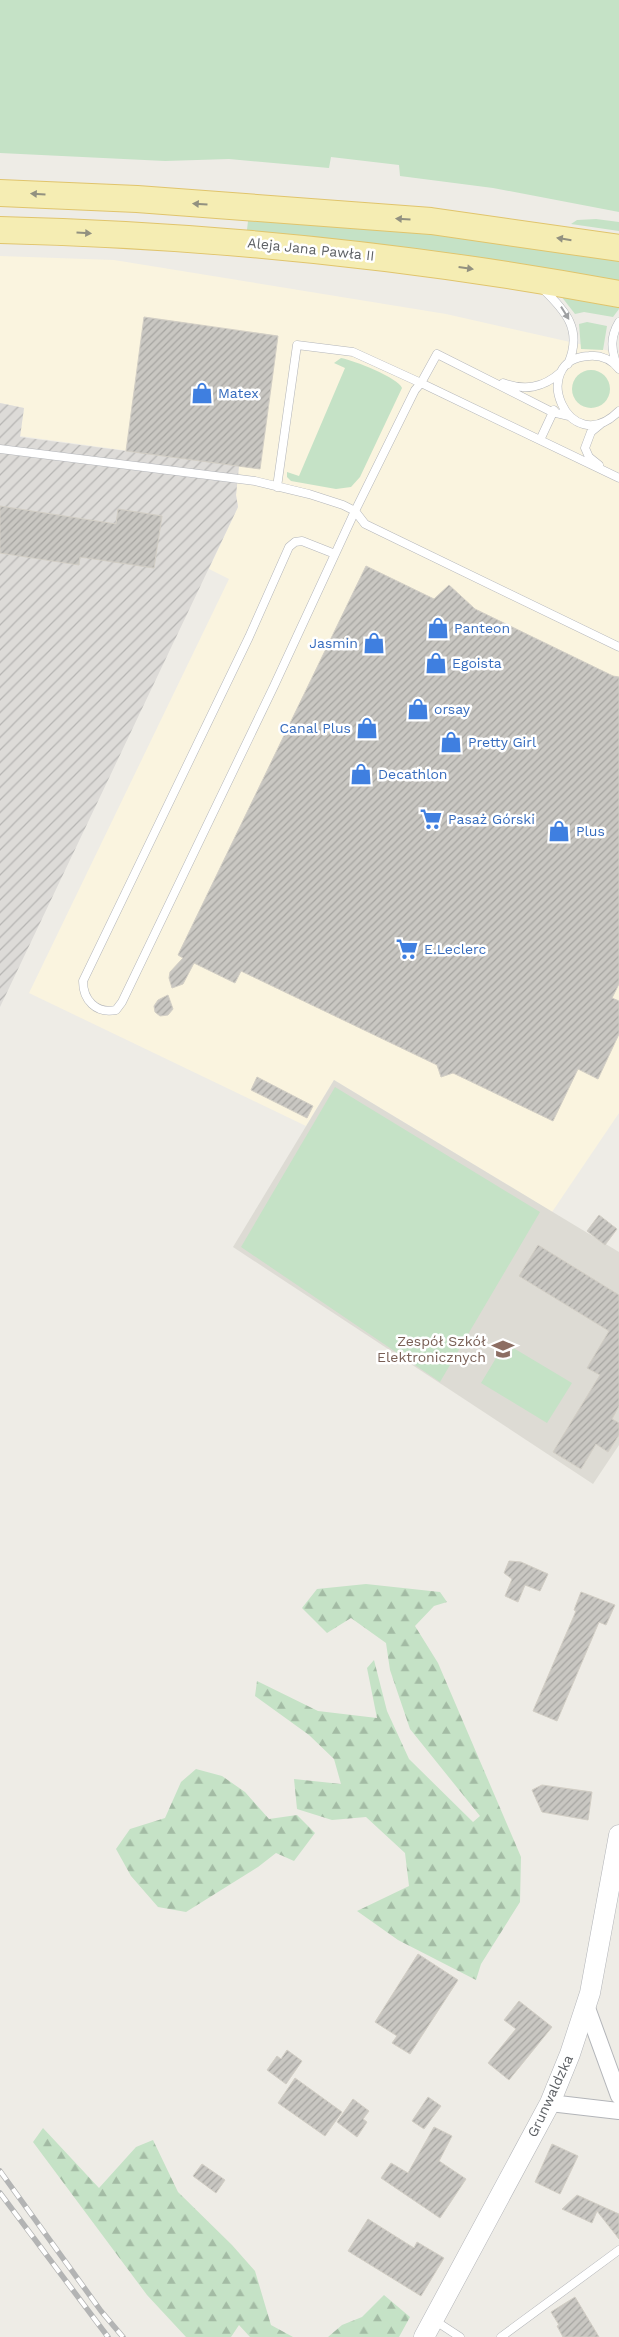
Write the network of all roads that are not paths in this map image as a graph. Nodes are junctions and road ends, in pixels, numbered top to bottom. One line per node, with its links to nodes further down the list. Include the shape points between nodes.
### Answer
1 (0, 193): 3 (main road, one-way to 1, via 431,221 137,199)
2 (0, 230): 4 (main road, Aleja Jana Pawła II, one-way to 4, via 239,242 418,261)
3 (619, 248)
4 (532, 278): 5 (main road, Aleja Jana Pawła II); 7 (lane, one-way to 7, via 567,315 574,340 573,352)
5 (619, 294)
6 (619, 322): 8 (lane, via 612,343 612,354)
7 (565, 368): 8 (lane, via 577,358 599,356); 9 (lane, via 539,387 508,385); 11 (lane, via 557,388)
8 (618, 368)
9 (482, 376): 10 (lane, via 437,354); 13 (lane)
10 (421, 383): 16 (lane); 20 (lane, via 353,352 297,345); 21 (lane)
11 (560, 402): 13 (lane); 14 (lane)
12 (619, 411): 15 (lane)
13 (552, 412): 14 (lane); 16 (lane)
14 (569, 416): 15 (lane, via 590,425)
15 (602, 423): 18 (lane, via 591,432 585,448 589,457)
16 (540, 440): 18 (lane)
17 (0, 448): 20 (lane, via 238,478)
18 (608, 473): 19 (lane)
19 (619, 478)
20 (277, 487): 21 (lane, via 343,505)
21 (354, 512): 22 (lane); 23 (lane, via 365,524)
22 (335, 554): 22 (lane, via 122,1002 116,1010 107,1012 96,1007 86,1000 83,991 85,976 249,637 289,547 302,541)
23 (619, 647)
24 (619, 1835): 25 (street, Grunwaldzka)
25 (587, 2008): 26 (street); 27 (street, Grunwaldzka)
26 (619, 2096)
27 (550, 2104): 28 (street); 30 (street, Grunwaldzka)
28 (619, 2111)
29 (619, 2250): 33 (lane)
30 (434, 2320): 31 (street, Grunwaldzka); 32 (lane)
31 (424, 2337)
32 (460, 2337)
33 (502, 2337)

